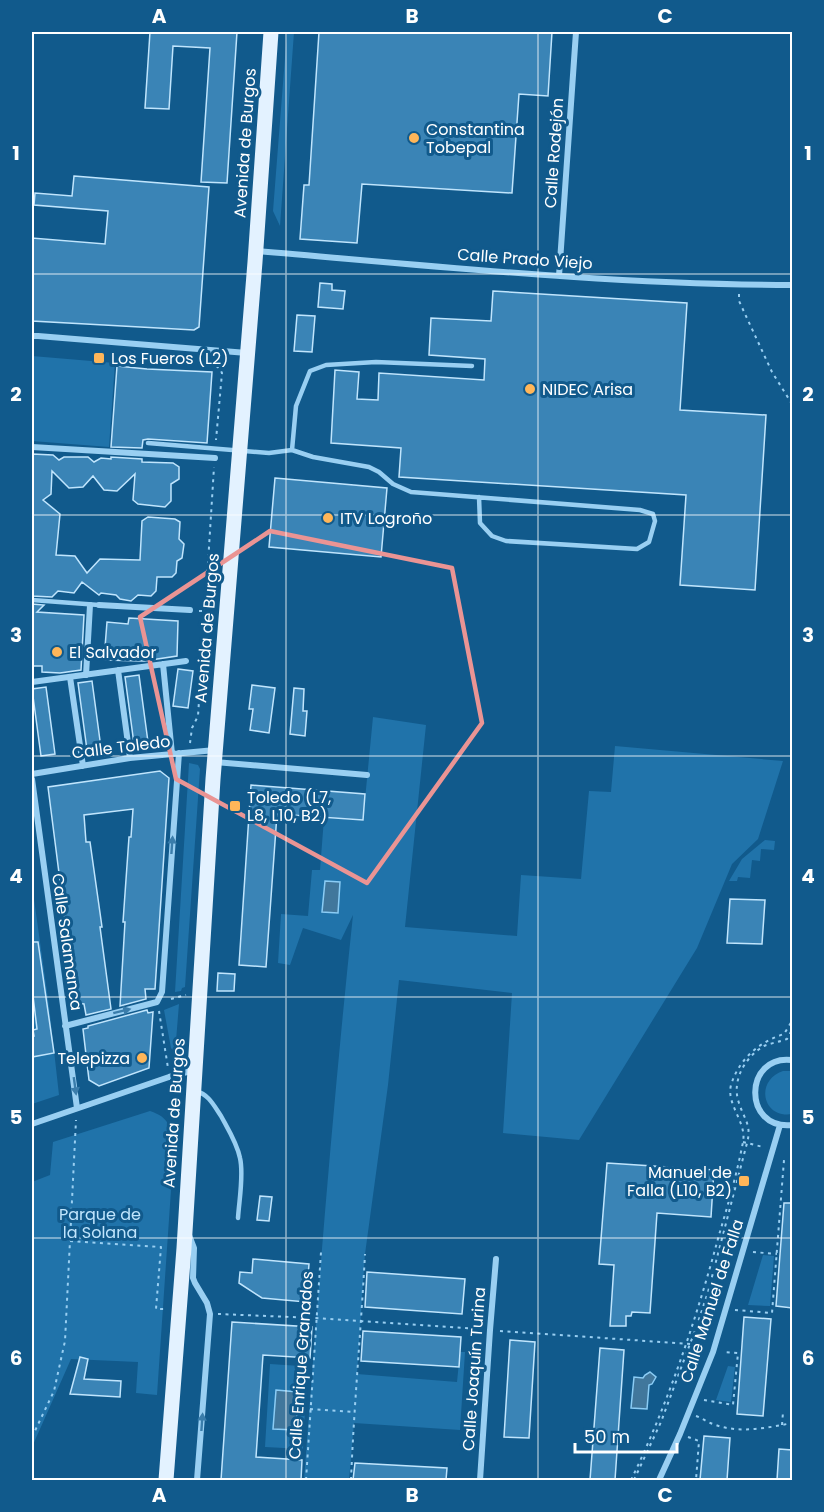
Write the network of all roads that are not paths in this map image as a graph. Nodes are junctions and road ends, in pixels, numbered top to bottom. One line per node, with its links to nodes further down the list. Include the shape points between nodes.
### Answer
1 (271, 32): 3 (main road, Avenida de Burgos)
2 (576, 32): 4 (street, Calle Rodejón)
3 (256, 251): 4 (street, Calle Prado Viejo); 7 (main road, Avenida de Burgos)
4 (559, 276): 5 (street, Calle Prado Viejo)
5 (792, 285)
6 (34, 335): 7 (street)
7 (247, 353): 11 (main road, Avenida de Burgos)
8 (472, 366): 12 (lane, via 376,362 326,365 310,371 296,406)
9 (148, 443): 11 (lane)
10 (32, 447): 13 (street)
11 (239, 450): 12 (lane); 26 (main road, Avenida de Burgos)
12 (292, 450): 14 (lane, via 369,467 411,492)
13 (215, 458)
14 (479, 497): 14 (lane, via 640,510 653,514 655,521 649,542 638,549 506,542 492,536 480,524)
15 (32, 600): 16 (lane)
16 (90, 605): 17 (lane); 22 (street)
17 (99, 605): 18 (street)
18 (190, 610)
19 (186, 661): 20 (street)
20 (163, 664): 21 (street); 25 (street)
21 (118, 670): 22 (street); 27 (street)
22 (86, 675): 23 (street)
23 (70, 677): 24 (street); 28 (street)
24 (32, 682)
25 (175, 754): 26 (street, Calle Toledo); 27 (street, Calle Toledo); 31 (street, one-way to 25, via 158,1002 162,992)
26 (215, 756): 29 (street, Calle Toledo); 33 (main road, Avenida de Burgos)
27 (130, 758): 28 (street, Calle Toledo)
28 (83, 766): 30 (street, Calle Toledo)
29 (367, 775)
30 (32, 776): 31 (street, Calle Salamanca)
31 (65, 1026): 35 (street, Calle Salamanca, one-way to 35)
32 (792, 1060): 37 (street, via 769,1065 756,1082 754,1093 761,1113)
33 (194, 1070): 34 (main road, Avenida de Burgos); 35 (street)
34 (193, 1090): 39 (lane, via 204,1093 213,1103 233,1137 240,1159); 40 (main road, Avenida de Burgos)
35 (77, 1108): 36 (street)
36 (32, 1124)
37 (780, 1125): 38 (street); 45 (street, Calle Manuel de Falla, via 713,1352)
38 (792, 1125)
39 (238, 1218)
40 (185, 1227): 42 (main road, Avenida de Burgos); 43 (street, Avenida de Burgos, one-way to 40, via 210,1314 193,1278 194,1248)
41 (496, 1259): 44 (street, Calle Joaquín Turina)
42 (166, 1480)
43 (197, 1480)
44 (480, 1480)
45 (659, 1480)

